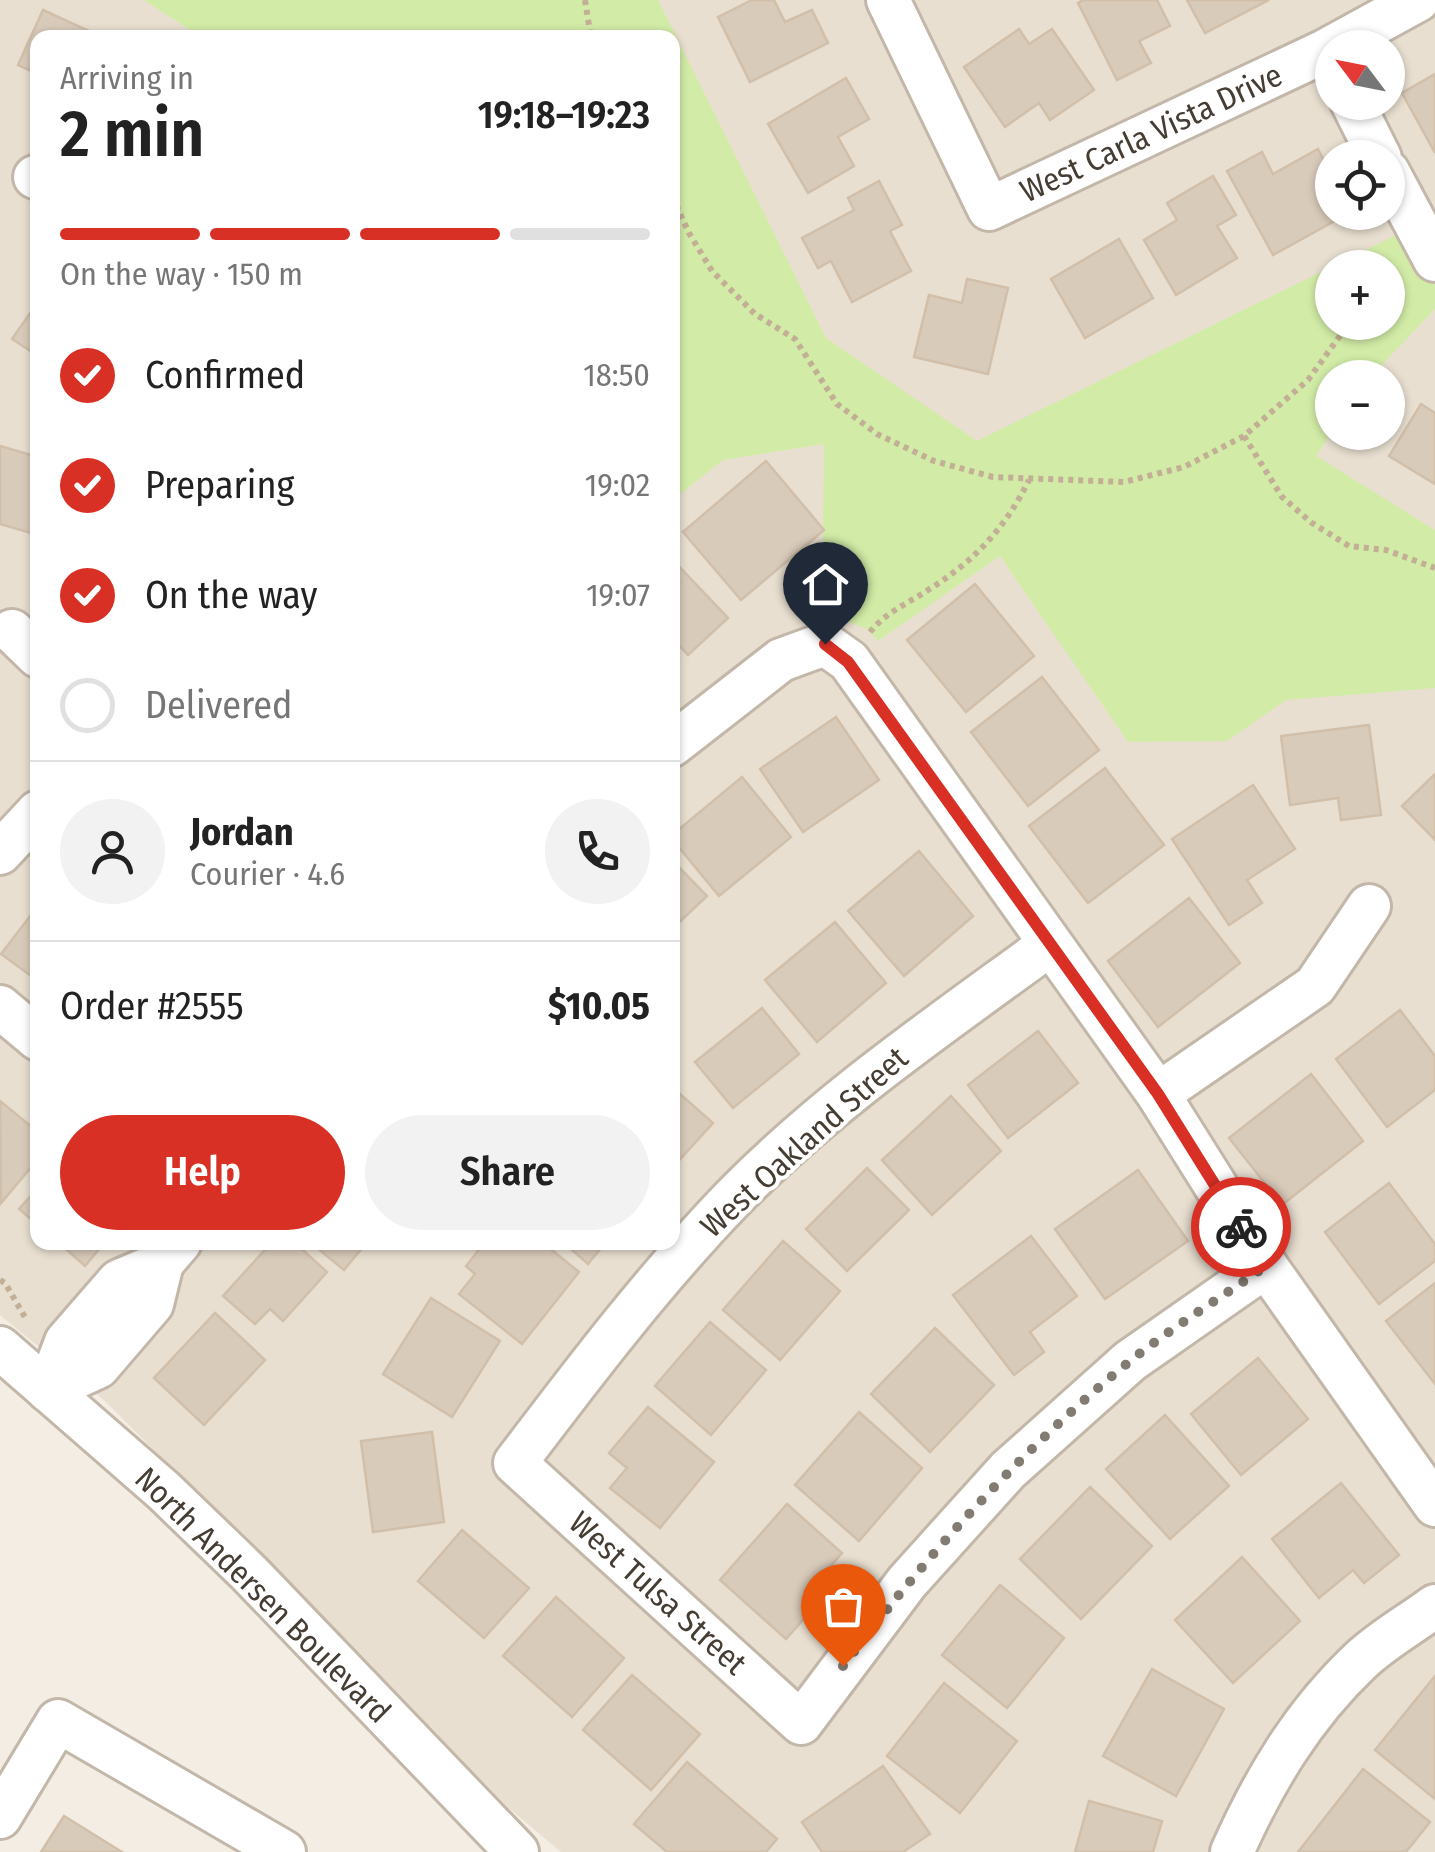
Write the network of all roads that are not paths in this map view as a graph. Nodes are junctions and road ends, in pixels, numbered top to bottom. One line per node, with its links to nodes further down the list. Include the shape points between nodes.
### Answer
1 (888, 0): 4 (street, West Carla Vista Drive, via 988,209)
2 (1418, 0): 3 (street, West Carla Vista Drive)
3 (1372, 30)
4 (1315, 64)
5 (1405, 204): 6 (street)
6 (1435, 260)
7 (680, 739): 11 (street, via 781,660 837,653)
8 (30, 821): 9 (street)
9 (0, 853)
10 (1369, 906): 14 (street, via 1315,986)
11 (1049, 945): 14 (street); 19 (street, West Oakland Street, via 868,1076 736,1196 638,1302)
12 (0, 1007): 13 (street)
13 (30, 1032)
14 (1158, 1094): 16 (street)
15 (171, 1253): 18 (street, via 152,1304 98,1368)
16 (1266, 1266): 19 (street, West Tulsa Street, via 1130,1361 1008,1470 907,1582 800,1723); 20 (street)
17 (16, 1337): 18 (street, North Andersen Boulevard)
18 (48, 1390): 24 (street, North Andersen Boulevard, via 249,1573)
19 (515, 1463)
20 (1435, 1505)
21 (1435, 1606): 25 (street, via 1362,1660 1300,1726)
22 (0, 1817): 23 (street, via 58,1721)
23 (284, 1852)
24 (517, 1852)
25 (1232, 1852)

